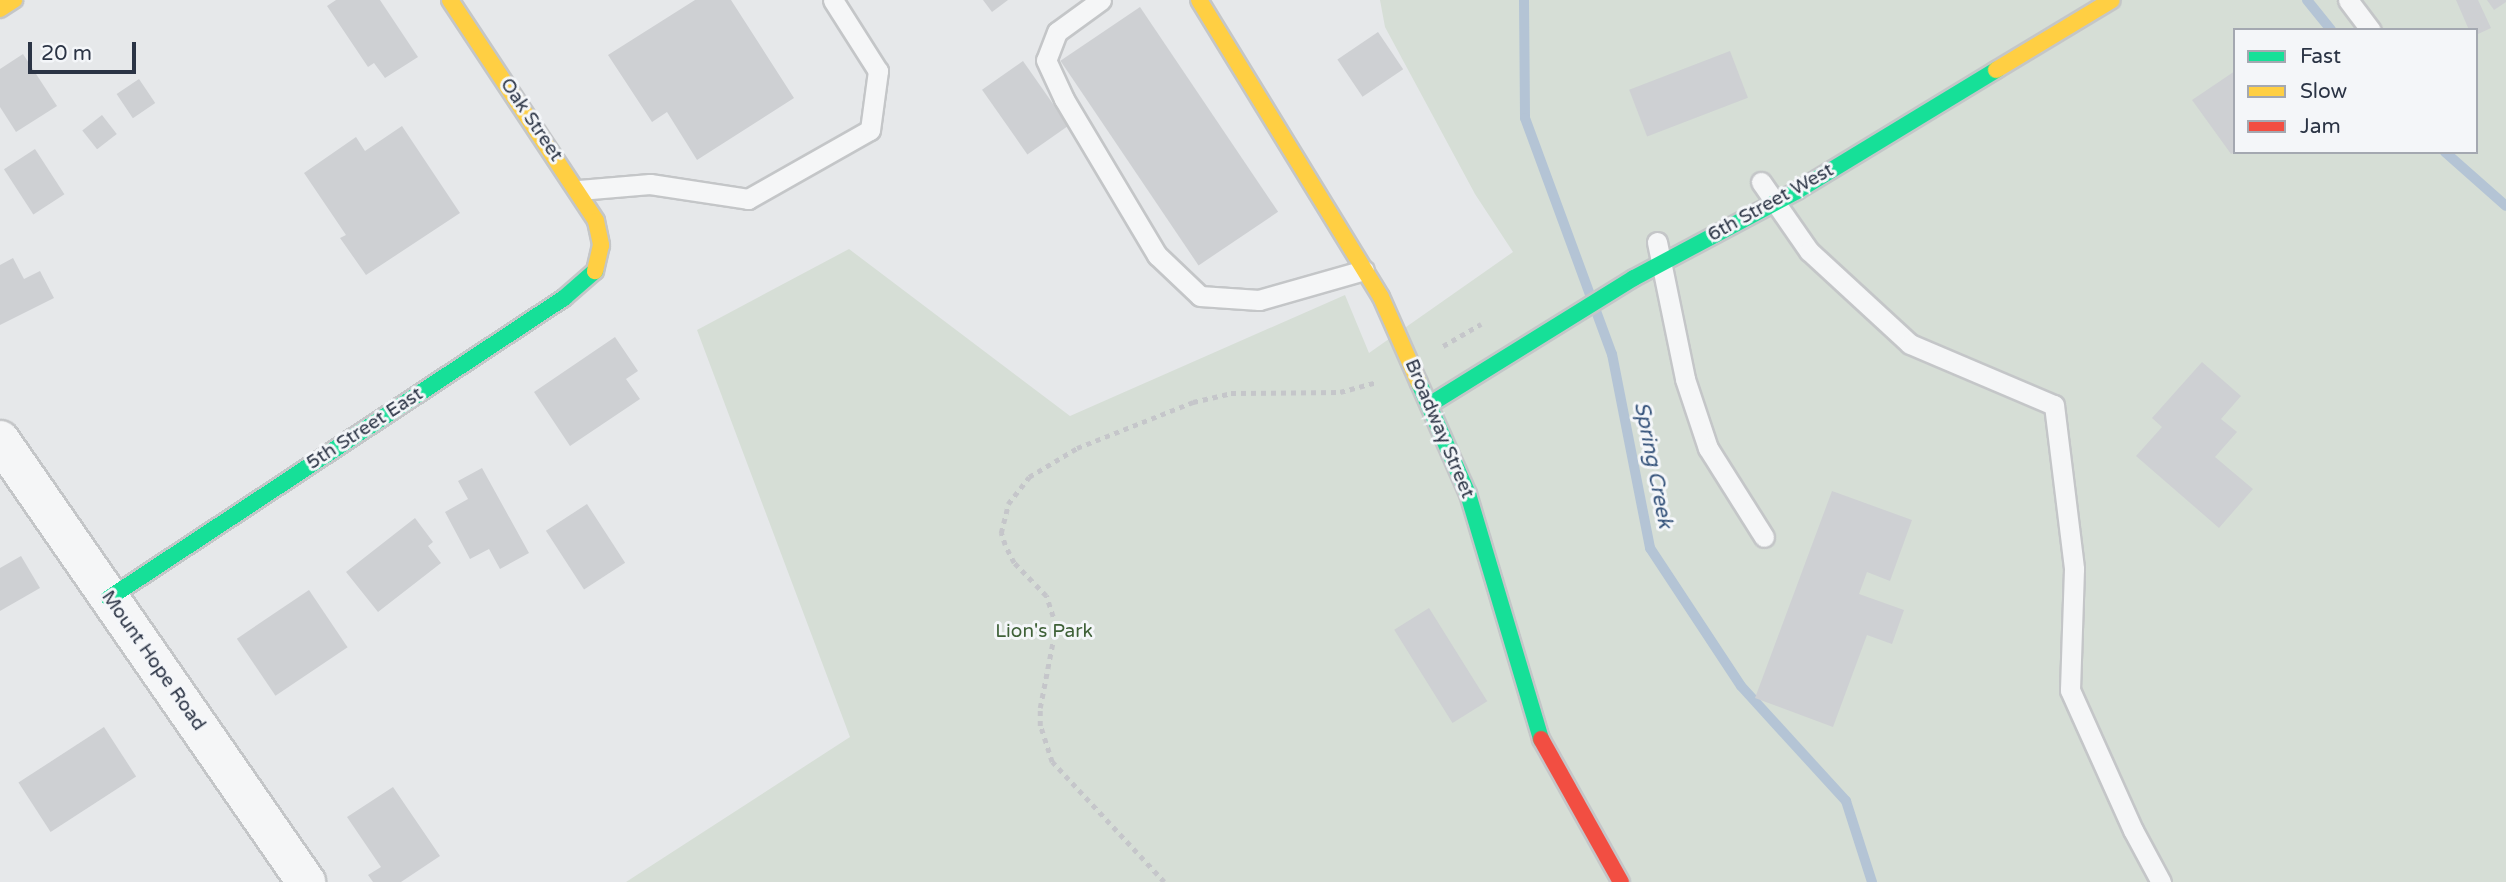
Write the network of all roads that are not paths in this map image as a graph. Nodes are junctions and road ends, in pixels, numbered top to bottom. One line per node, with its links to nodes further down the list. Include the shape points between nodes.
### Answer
1 (14, 0): 8 (street)
2 (450, 0): 11 (street, Oak Street)
3 (833, 0): 11 (lane, via 878,71 870,130 748,199 650,184)
4 (1101, 0): 16 (lane, via 1057,32 1046,60 1064,99 1157,255 1200,296 1259,300)
5 (1199, 0): 16 (street, Broadway Street)
6 (2112, 0): 12 (street, 6th Street West)
7 (2348, 0): 9 (lane)
8 (0, 9)
9 (2369, 28)
10 (1761, 182): 12 (lane)
11 (579, 190): 14 (street, Oak Street, via 596,221)
12 (1775, 202): 15 (street, 6th Street West); 23 (lane, via 1809,251 1910,344 2054,405 2074,569 2070,690)
13 (1657, 242): 15 (lane)
14 (601, 244): 20 (street, 5th Street East, via 594,273 564,298)
15 (1661, 264): 17 (street, 6th Street West); 19 (lane, via 1685,379 1708,448)
16 (1364, 270): 17 (street, Broadway Street)
17 (1429, 405): 22 (street, Broadway Street, via 1468,494 1544,750)
18 (0, 440): 20 (street, Mount Hope Road)
19 (1764, 537)
20 (109, 598): 21 (street, Mount Hope Road)
21 (306, 882)
22 (1622, 882)
23 (2161, 882)

